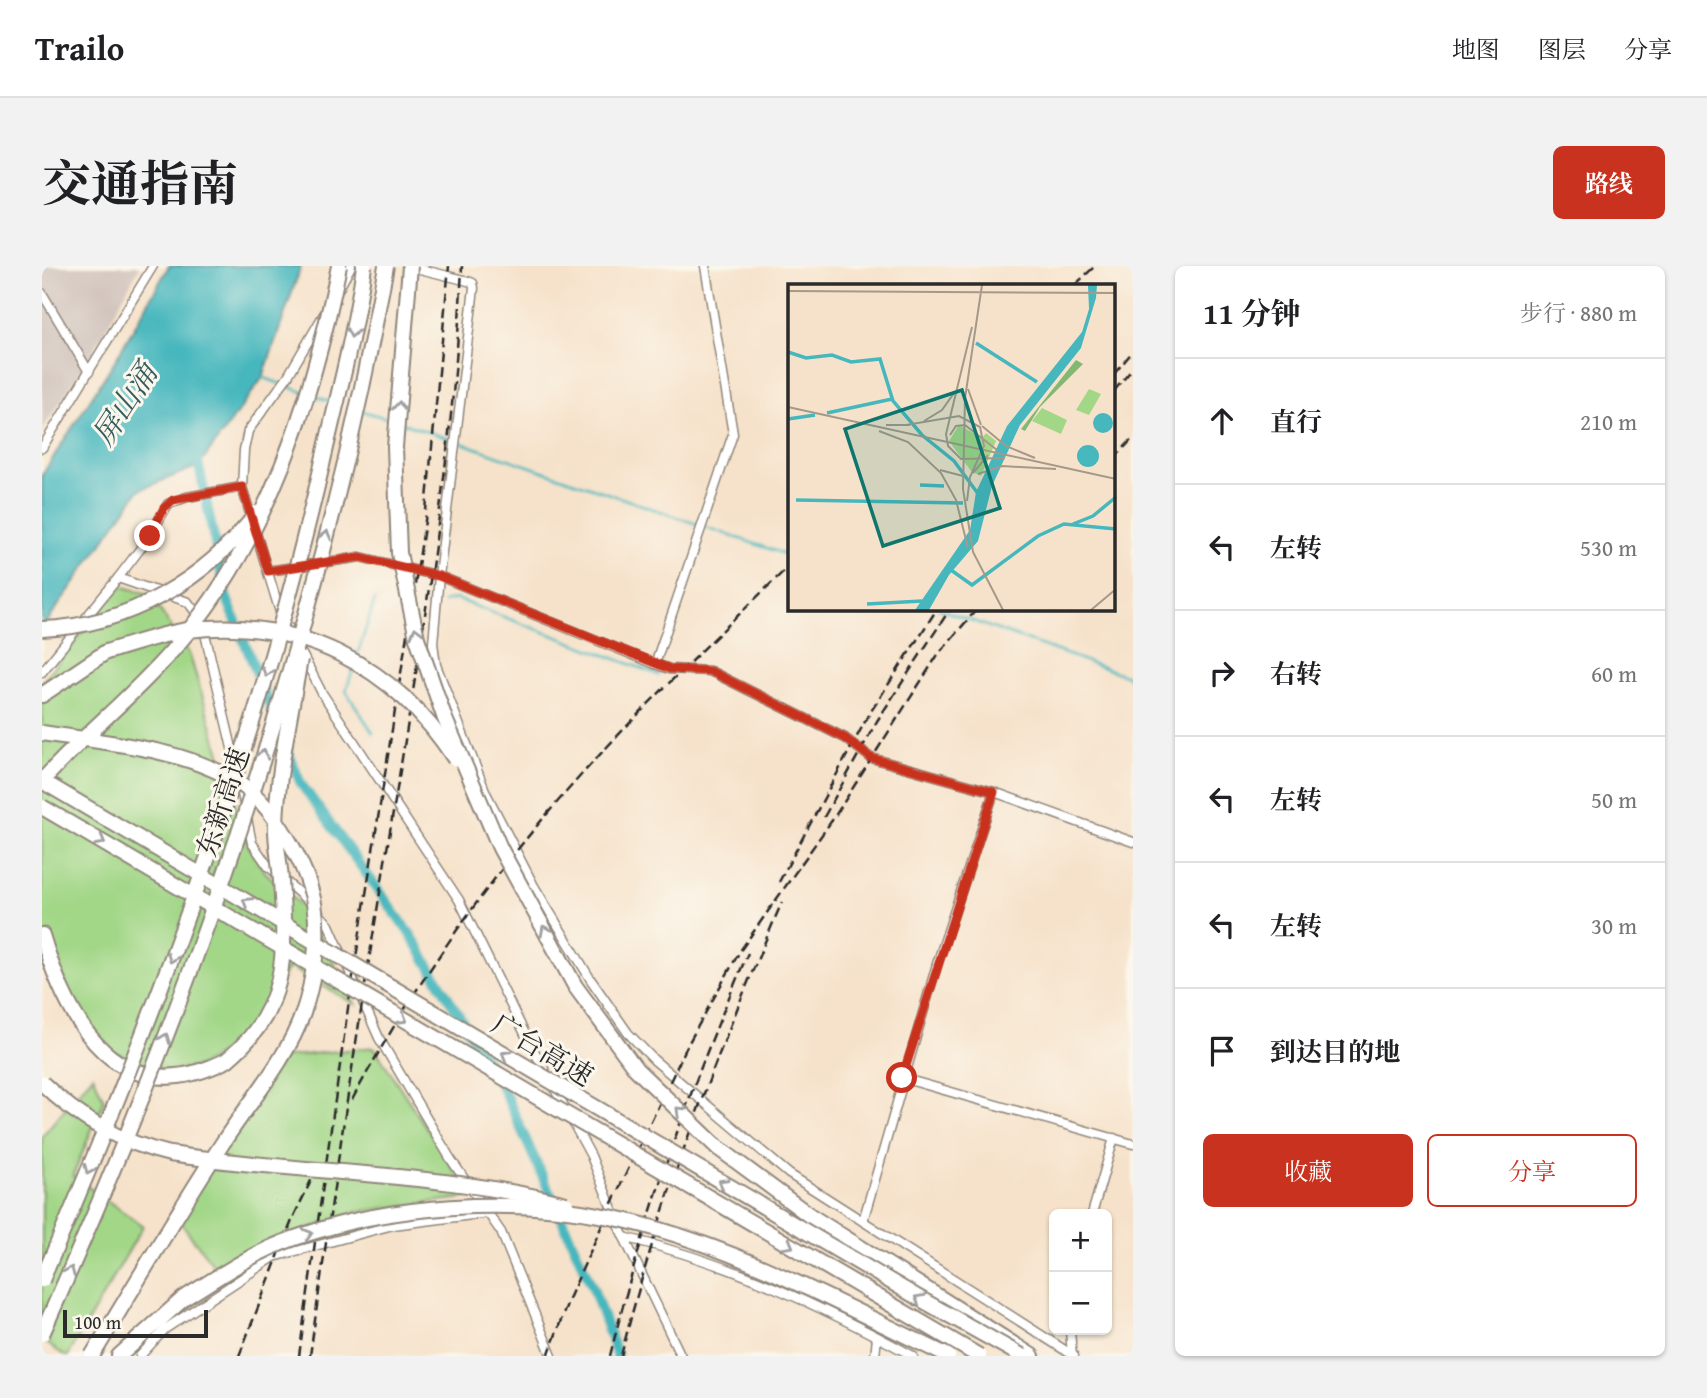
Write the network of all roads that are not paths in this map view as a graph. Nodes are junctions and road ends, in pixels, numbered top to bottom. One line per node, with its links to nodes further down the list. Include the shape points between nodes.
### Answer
1 (339, 266): 12 (highway, bridge, via 304,400)
2 (351, 266): 11 (street, via 288,376 248,430)
3 (365, 266): 37 (highway, 东新高速, one-way to 37, bridge, via 308,526 239,762 156,999)
4 (386, 266): 16 (highway, 东新高速, one-way to 4, bridge, via 367,365)
5 (408, 266): 14 (street, via 473,283); 24 (highway, one-way to 5, bridge, via 417,638 399,553 395,447)
6 (705, 266): 18 (street, via 733,434)
7 (150, 268): 9 (street)
8 (42, 293): 9 (street)
9 (89, 372): 10 (street)
10 (42, 445)
11 (242, 487): 13 (street); 15 (street, via 173,500)
12 (271, 491): 17 (highway, bridge, via 225,550 157,599 96,621); 22 (highway, bridge, via 240,558 195,623)
13 (268, 571): 14 (street, via 360,557); 36 (street, via 279,609 321,693 459,900 591,1156)
14 (439, 576): 18 (street); 35 (street, via 433,643 436,665 486,793 534,886 591,980 653,1060 789,1174)
15 (118, 578): 19 (street); 33 (street, via 188,601 202,621 252,843 268,866 329,925 379,1038)
16 (310, 599): 27 (highway, bridge, via 277,799 281,963 273,1004 250,1041 227,1060 188,1075 142,1075 126,1067 93,1043 78,1023 52,969); 38 (highway, 东新高速, one-way to 16, bridge, via 188,976)
17 (42, 629)
18 (655, 664): 23 (street, via 710,671 845,738 871,758)
19 (42, 672)
20 (42, 695): 24 (highway, bridge, via 106,652 147,640 187,630 265,630 334,650 370,669 435,728)
21 (42, 733): 41 (highway, bridge, via 165,754 237,782 258,798 277,822 314,903 310,986 295,1031)
22 (42, 781): 50 (highway, 广台高速, one-way to 22, bridge)
23 (994, 792): 26 (street); 28 (street)
24 (477, 793): 51 (highway, one-way to 24, bridge, via 809,1215 717,1147 636,1069 575,986 500,848)
25 (42, 807): 49 (highway, 广台高速, one-way to 49, bridge)
26 (1133, 842)
27 (42, 934)
28 (902, 1078): 30 (street); 35 (street)
29 (42, 1083): 34 (highway, bridge, via 98,1128 170,1154 345,1170 516,1193)
30 (1114, 1138): 31 (street); 32 (street)
31 (1133, 1144)
32 (1093, 1209)
33 (488, 1213): 43 (street, via 393,1225 274,1257 165,1329); 44 (street, via 501,1233)
34 (610, 1217): 42 (highway, one-way to 34, bridge, via 183,1299 233,1267 323,1230 455,1207 529,1208); 48 (highway, bridge, via 740,1259)
35 (863, 1221): 52 (street)
36 (624, 1237): 40 (street, via 737,1270); 45 (street)
37 (42, 1280)
38 (42, 1334)
39 (1071, 1335): 52 (street)
40 (877, 1337): 46 (street); 47 (street)
41 (92, 1356)
42 (119, 1356)
43 (140, 1356)
44 (552, 1356)
45 (681, 1356)
46 (875, 1356)
47 (913, 1356)
48 (948, 1356)
49 (979, 1356)
50 (1022, 1356)
51 (1032, 1356)
52 (1073, 1356)

